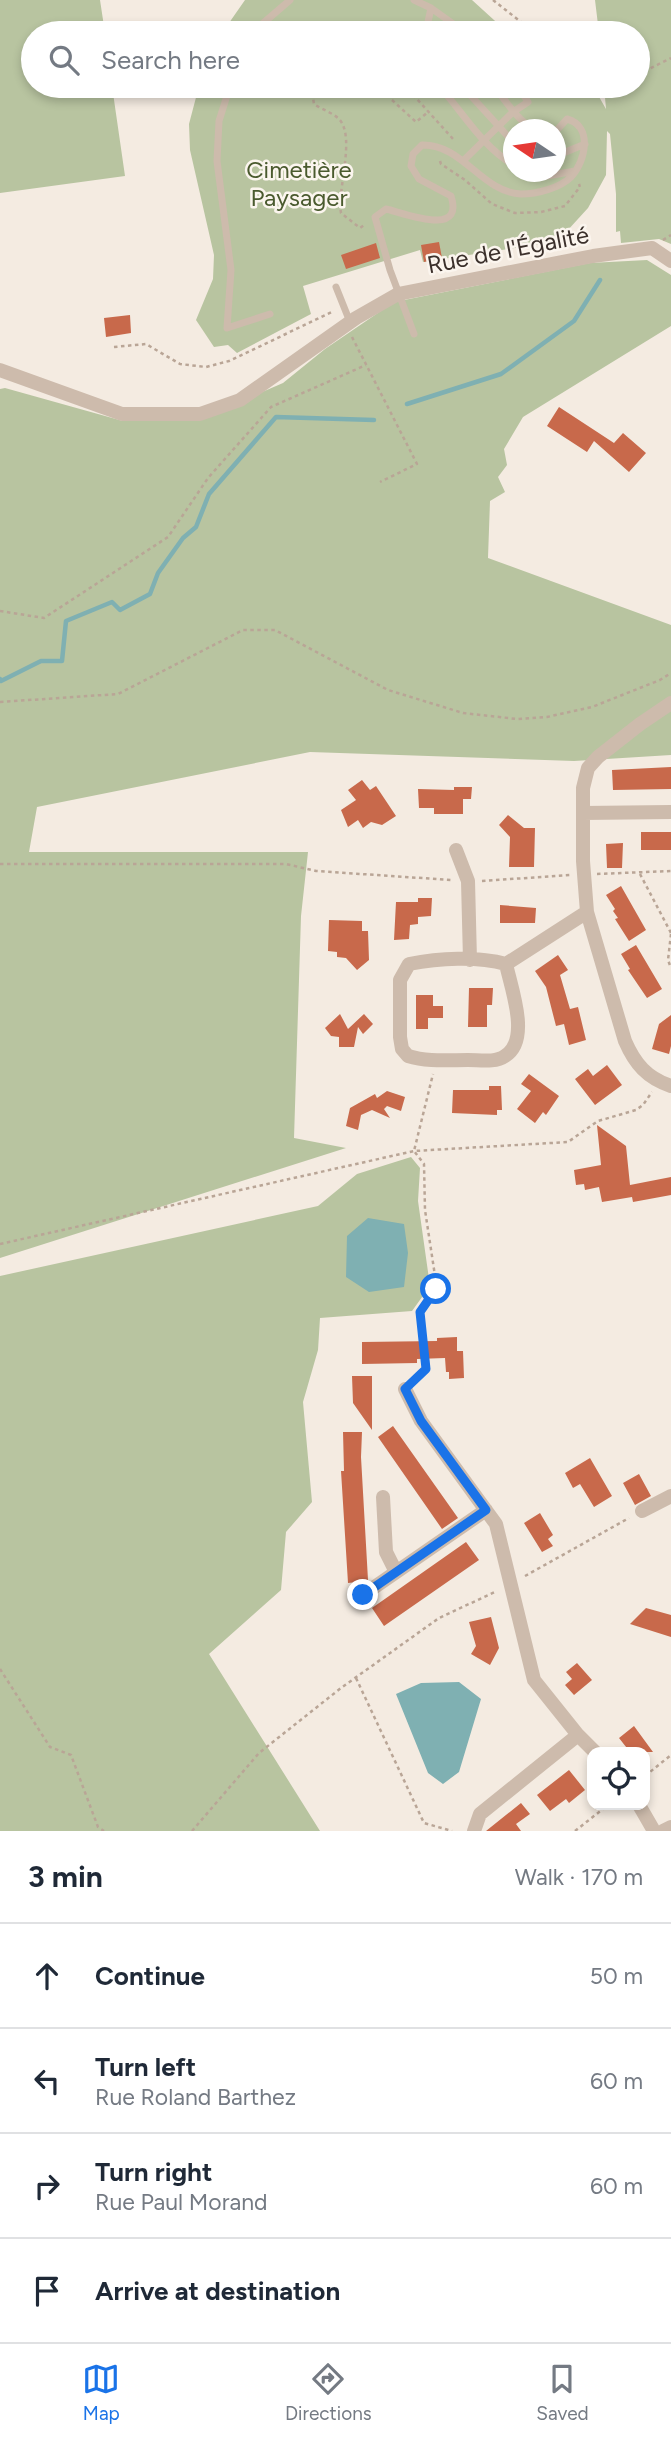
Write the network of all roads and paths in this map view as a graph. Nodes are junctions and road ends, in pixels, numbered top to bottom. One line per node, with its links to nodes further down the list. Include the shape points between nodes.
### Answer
1 (290, 0): 5 (lane)
2 (414, 0): 4 (lane)
3 (493, 0): 8 (path)
4 (431, 8): 6 (lane); 7 (lane)
5 (265, 21)
6 (428, 21)
7 (449, 21)
8 (520, 21)
9 (671, 58): 10 (path)
10 (650, 69)
11 (226, 98): 37 (lane, via 219,121 217,161 231,270 227,328)
12 (313, 98): 33 (path, via 314,104 339,119 346,133 341,213 360,228)
13 (414, 98): 19 (path)
14 (449, 98): 25 (lane)
15 (473, 98): 23 (lane)
16 (503, 98): 20 (lane)
17 (525, 98): 20 (lane, via 528,102)
18 (392, 100): 19 (path, via 416,122)
19 (428, 112): 27 (path, via 449,137)
20 (513, 112): 21 (lane); 23 (lane)
21 (520, 119)
22 (566, 119): 26 (lane, via 582,130)
23 (498, 127): 24 (lane); 25 (lane)
24 (503, 132)
25 (484, 140): 27 (lane); 29 (lane)
26 (585, 144): 28 (lane); 31 (lane)
27 (471, 152): 30 (lane)
28 (566, 152)
29 (503, 159)
30 (463, 161): 31 (lane, via 492,184 520,194 551,189); 33 (lane, via 433,145 422,145 413,154 411,166 419,179 451,196 451,214 428,220 386,209)
31 (575, 171): 32 (lane)
32 (566, 173)
33 (375, 217): 36 (lane)
34 (671, 261): 36 (street, Rue de l'Égalité, via 652,248 618,252)
35 (336, 288): 38 (lane)
36 (398, 294): 38 (street, Rue de l'Égalité); 39 (lane)
37 (270, 314)
38 (351, 321): 40 (path, via 338,309 229,361 206,367 180,364 146,344); 41 (path); 42 (street, Rue de l'Égalité, via 240,400 200,414 122,414)
39 (414, 334)
40 (114, 347)
41 (366, 365): 43 (path, via 417,464); 44 (path, via 271,407 208,478 168,537 44,618)
42 (0, 370)
43 (380, 482)
44 (0, 611)
45 (671, 673): 46 (path, via 592,707 517,719 463,713 388,690 275,630 243,630 118,694)
46 (0, 702)
47 (671, 703): 49 (street, via 588,768)
48 (671, 812): 49 (street)
49 (583, 813): 52 (street)
50 (456, 850): 55 (street)
51 (0, 864): 55 (path, via 286,864 317,871)
52 (583, 868): 54 (path); 55 (path); 56 (street)
53 (671, 871): 54 (path)
54 (639, 872): 57 (path)
55 (468, 881): 58 (street)
56 (587, 912): 59 (street); 62 (street, via 632,1058 642,1071)
57 (671, 933): 60 (path)
58 (470, 960): 59 (street); 61 (street, via 409,964 400,980 402,1049 408,1056)
59 (506, 964): 61 (street, via 520,1029 513,1049 493,1060)
60 (671, 968)
61 (434, 1060): 63 (path)
62 (664, 1084): 63 (path, via 636,1110 598,1121 568,1142)
63 (414, 1150): 64 (path); 65 (path, via 424,1164 436,1289 420,1312 426,1369)
64 (0, 1244)
65 (405, 1389): 68 (street, via 421,1421)
66 (671, 1496): 69 (street)
67 (383, 1497): 70 (street, via 386,1552)
68 (486, 1510): 70 (street); 71 (street, via 496,1524)
69 (642, 1511): 71 (path)
70 (396, 1572): 72 (street)
71 (511, 1584): 74 (path, via 439,1618); 75 (street, via 534,1680)
72 (363, 1595)
73 (0, 1669): 82 (path, via 50,1746 71,1755 98,1827)
74 (356, 1678): 83 (path, via 259,1753); 84 (path, via 424,1823)
75 (578, 1735): 76 (street); 85 (street, via 480,1814)
76 (590, 1747)
77 (671, 1755): 78 (path)
78 (650, 1772)
79 (602, 1810): 86 (path)
80 (642, 1810): 87 (street)
81 (671, 1827): 88 (street)
82 (104, 1831)
83 (192, 1831)
84 (452, 1831)
85 (474, 1831)
86 (575, 1831)
87 (654, 1831)
88 (663, 1831)

